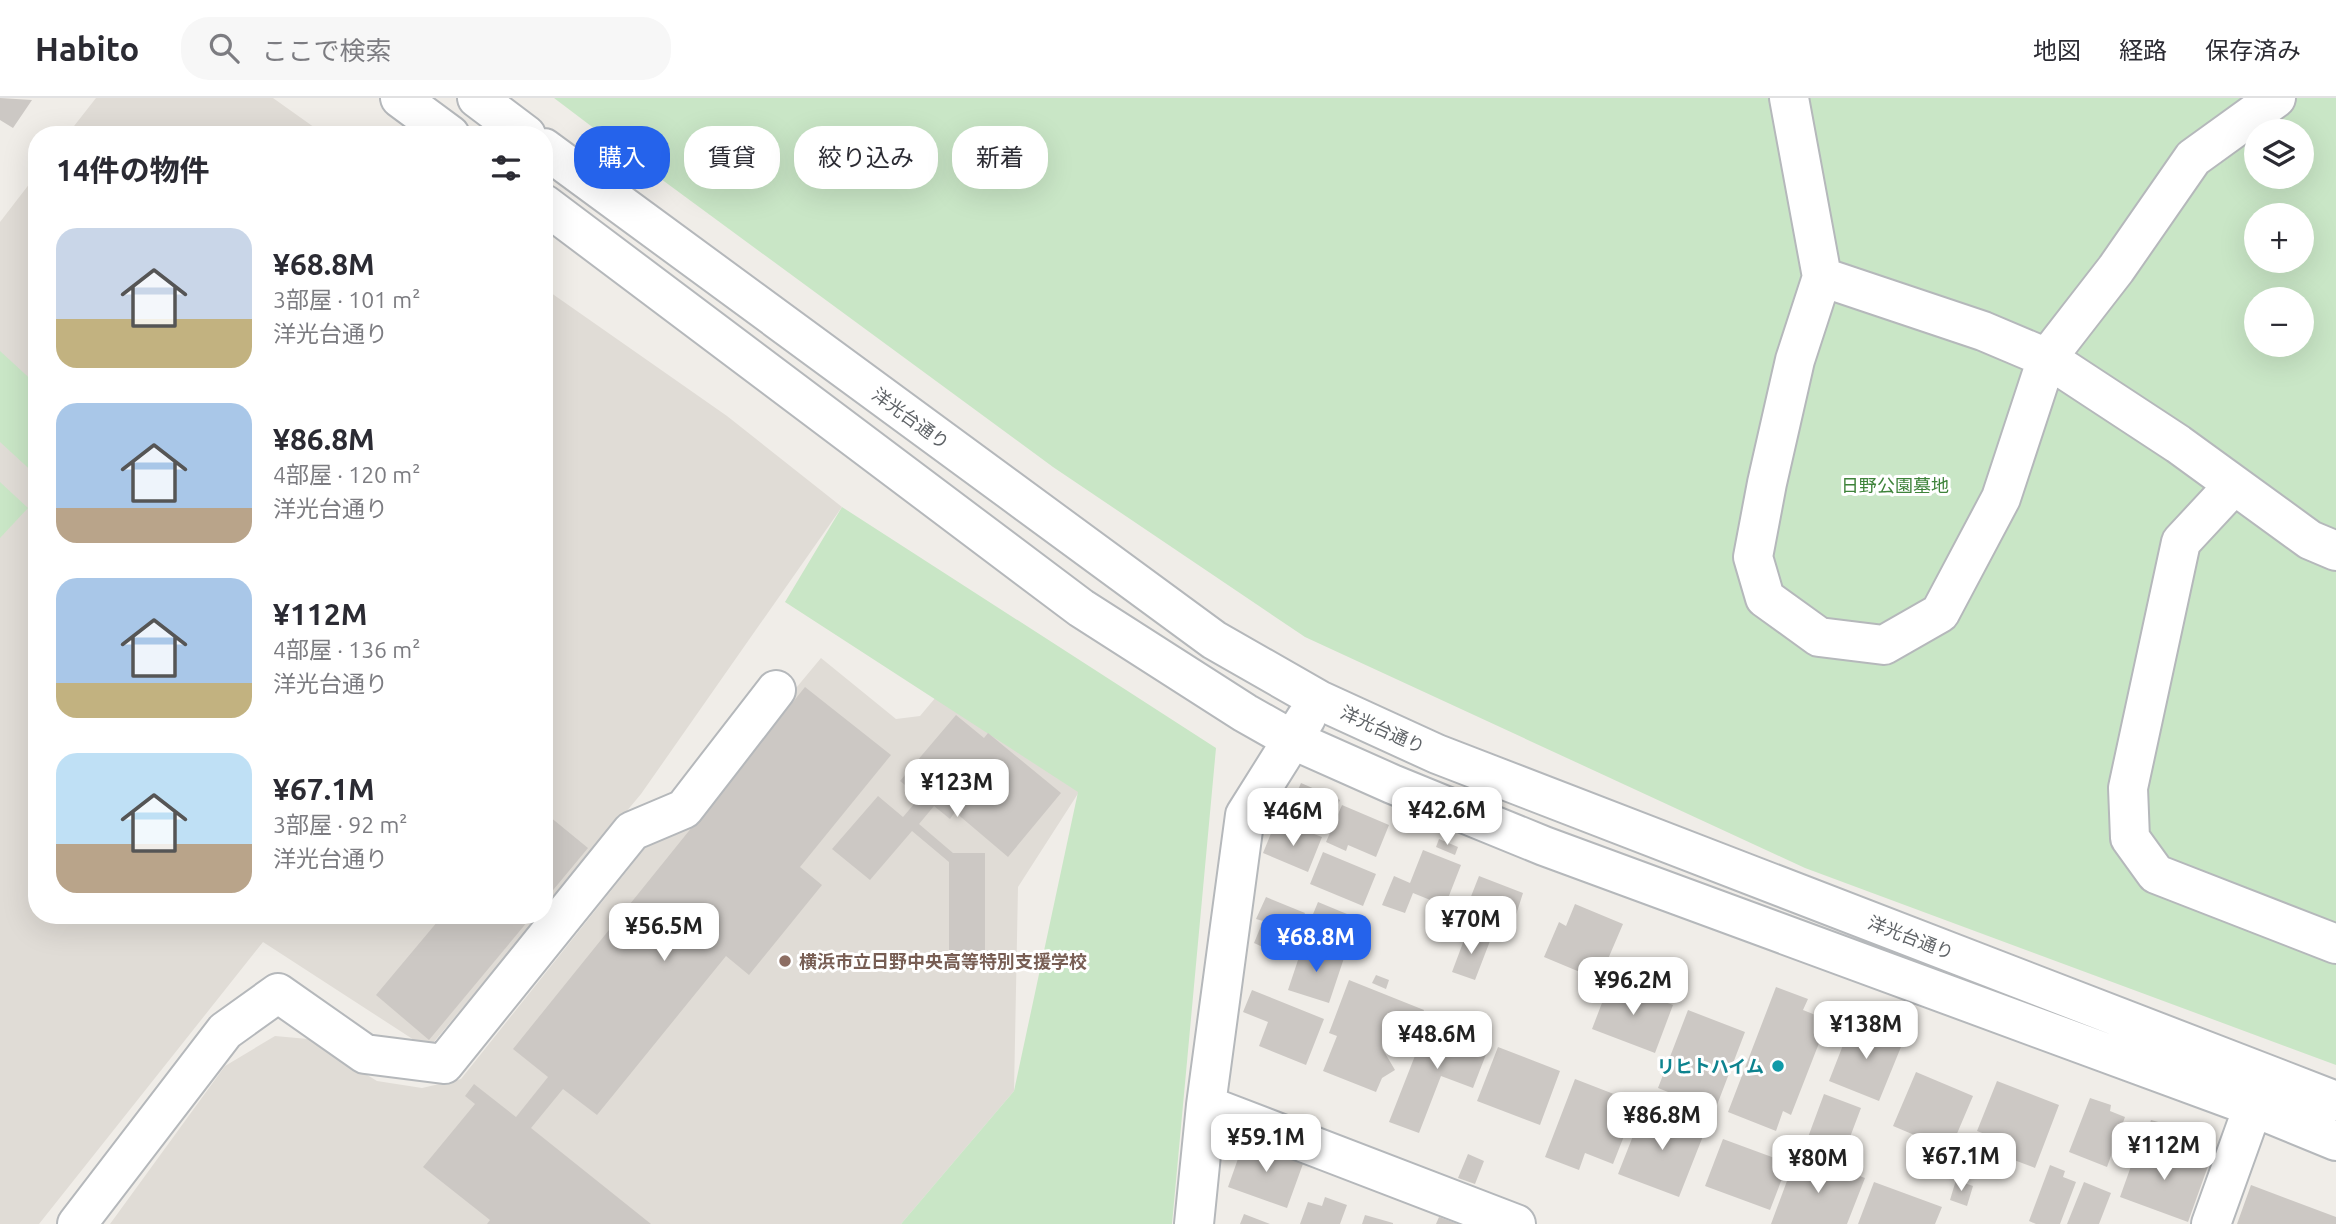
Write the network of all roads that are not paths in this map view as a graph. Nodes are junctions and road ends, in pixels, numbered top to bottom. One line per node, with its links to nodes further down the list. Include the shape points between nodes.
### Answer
1 (400, 98): 5 (street)
2 (477, 98): 6 (street)
3 (1789, 98): 9 (street)
4 (2276, 98): 10 (street, via 2193,158)
5 (438, 126)
6 (514, 126)
7 (553, 155): 14 (street, 洋光台通り, via 1214,640)
8 (553, 211): 15 (street, via 1081,608)
9 (1822, 276): 10 (street, via 1983,331); 10 (street, via 1795,360 1753,557 1765,598 1819,636 1884,645 1940,613 2001,498)
10 (2047, 359): 11 (street)
11 (2234, 485): 12 (street, via 2310,540); 16 (street, via 2181,542 2128,788 2130,838 2155,874)
12 (2336, 551)
13 (776, 690): 21 (street, via 684,809 632,831 444,1063 365,1054 278,992 225,1031)
14 (1319, 700): 15 (street); 17 (street, 洋光台通り, via 1437,754)
15 (1291, 739): 18 (street, via 1245,815); 19 (street, via 1544,846)
16 (2336, 944)
17 (2336, 1101)
18 (1206, 1105): 22 (street); 23 (street)
19 (2253, 1107): 20 (street); 24 (street)
20 (2336, 1141)
21 (77, 1224)
22 (1194, 1224)
23 (1516, 1224)
24 (2211, 1224)

